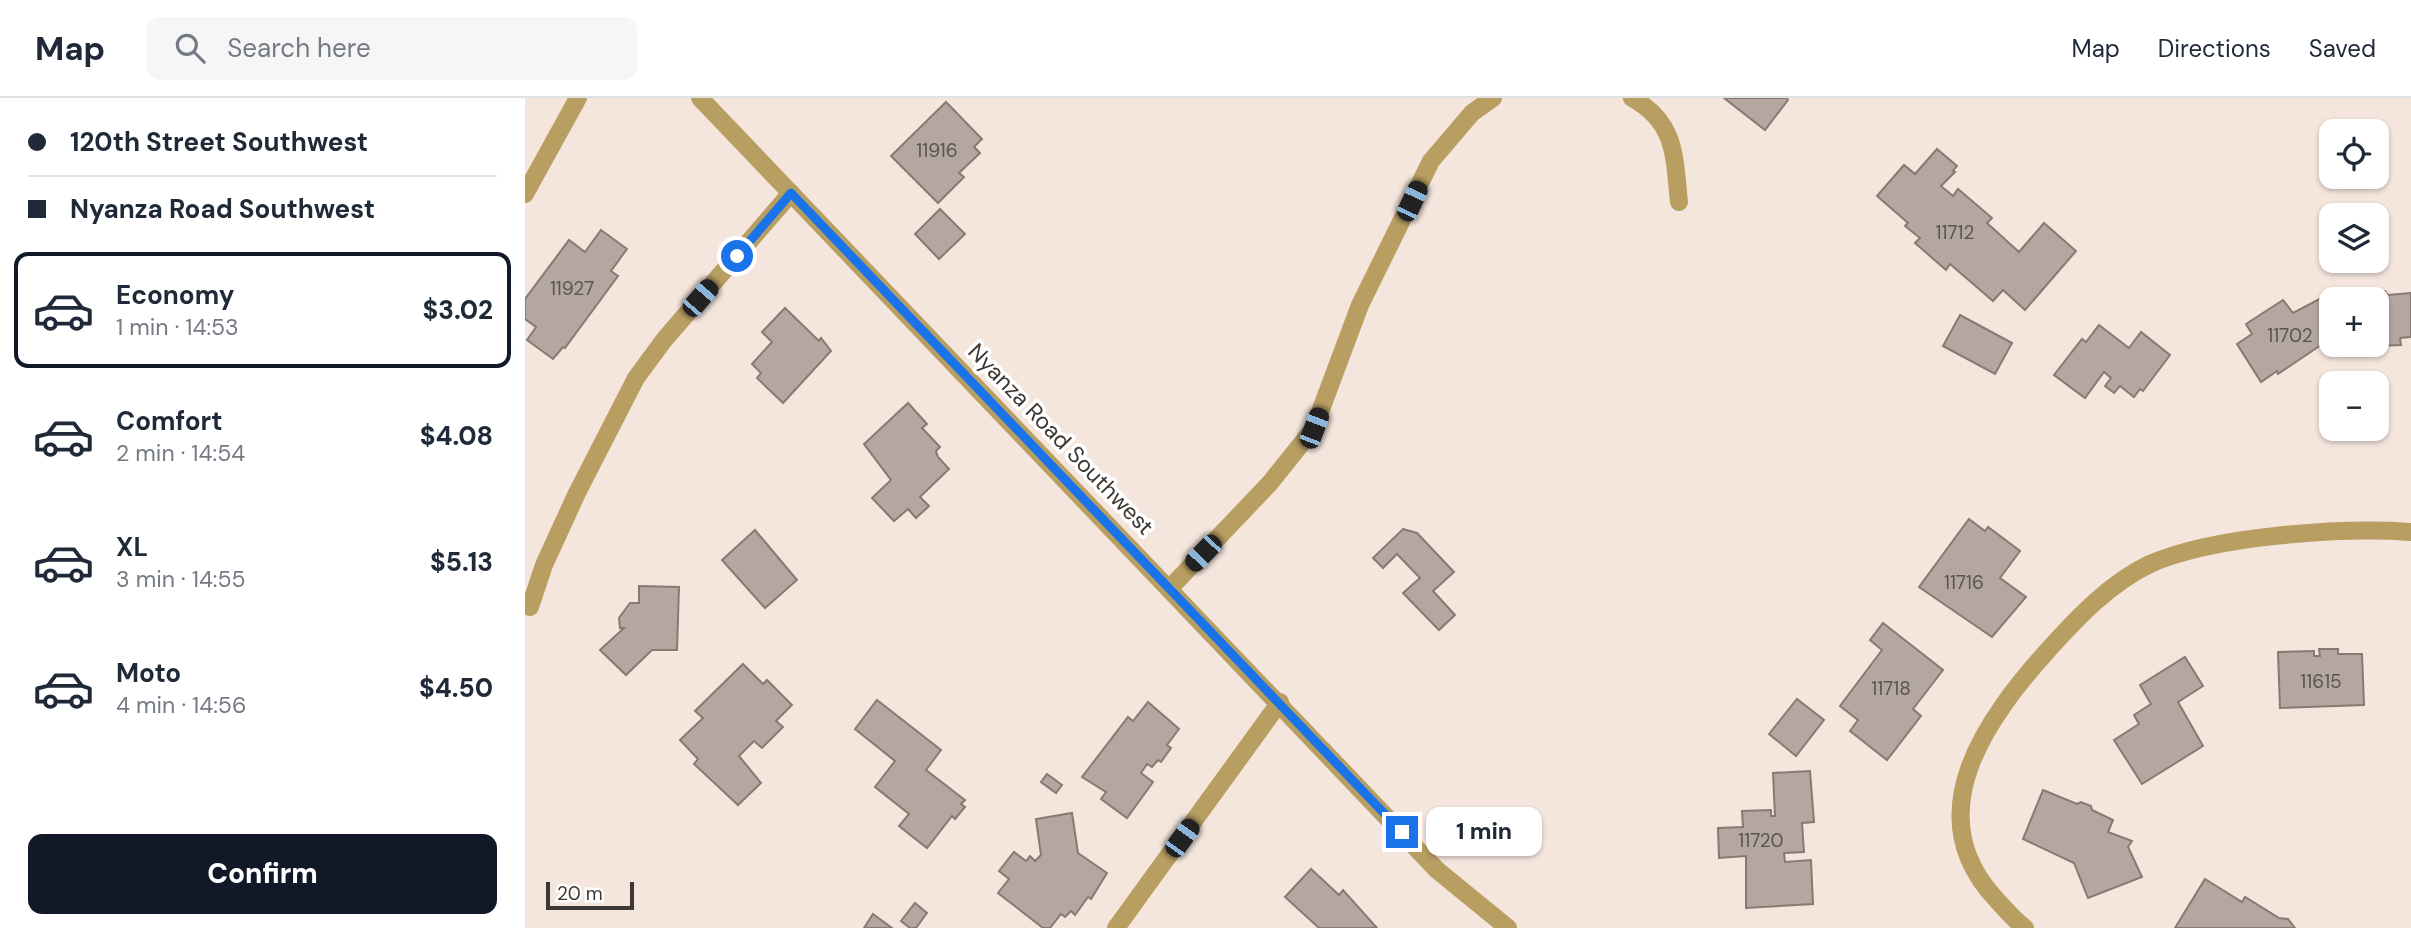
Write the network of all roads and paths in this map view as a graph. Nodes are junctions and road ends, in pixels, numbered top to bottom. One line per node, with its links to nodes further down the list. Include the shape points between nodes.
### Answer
1 (578, 98): 6 (street)
2 (700, 98): 5 (street, Nyanza Road Southwest)
3 (1493, 98): 9 (street, via 1472,113 1431,161 1360,305 1314,428 1270,484)
4 (1632, 98): 7 (street, via 1661,122 1673,143)
5 (791, 193): 9 (street, Nyanza Road Southwest); 10 (street, via 635,379 577,493)
6 (525, 194)
7 (1679, 202)
8 (2411, 532): 15 (street, via 2276,535 2185,552 2133,574 2084,611 1995,716 1964,779 1962,816 1969,864 1980,882)
9 (1170, 588): 11 (street, Nyanza Road Southwest)
10 (530, 607)
11 (1280, 702): 12 (street, Nyanza Road Southwest); 13 (street)
12 (1486, 922): 14 (street, Nyanza Road Southwest)
13 (1116, 928)
14 (1508, 928)
15 (2025, 928)

